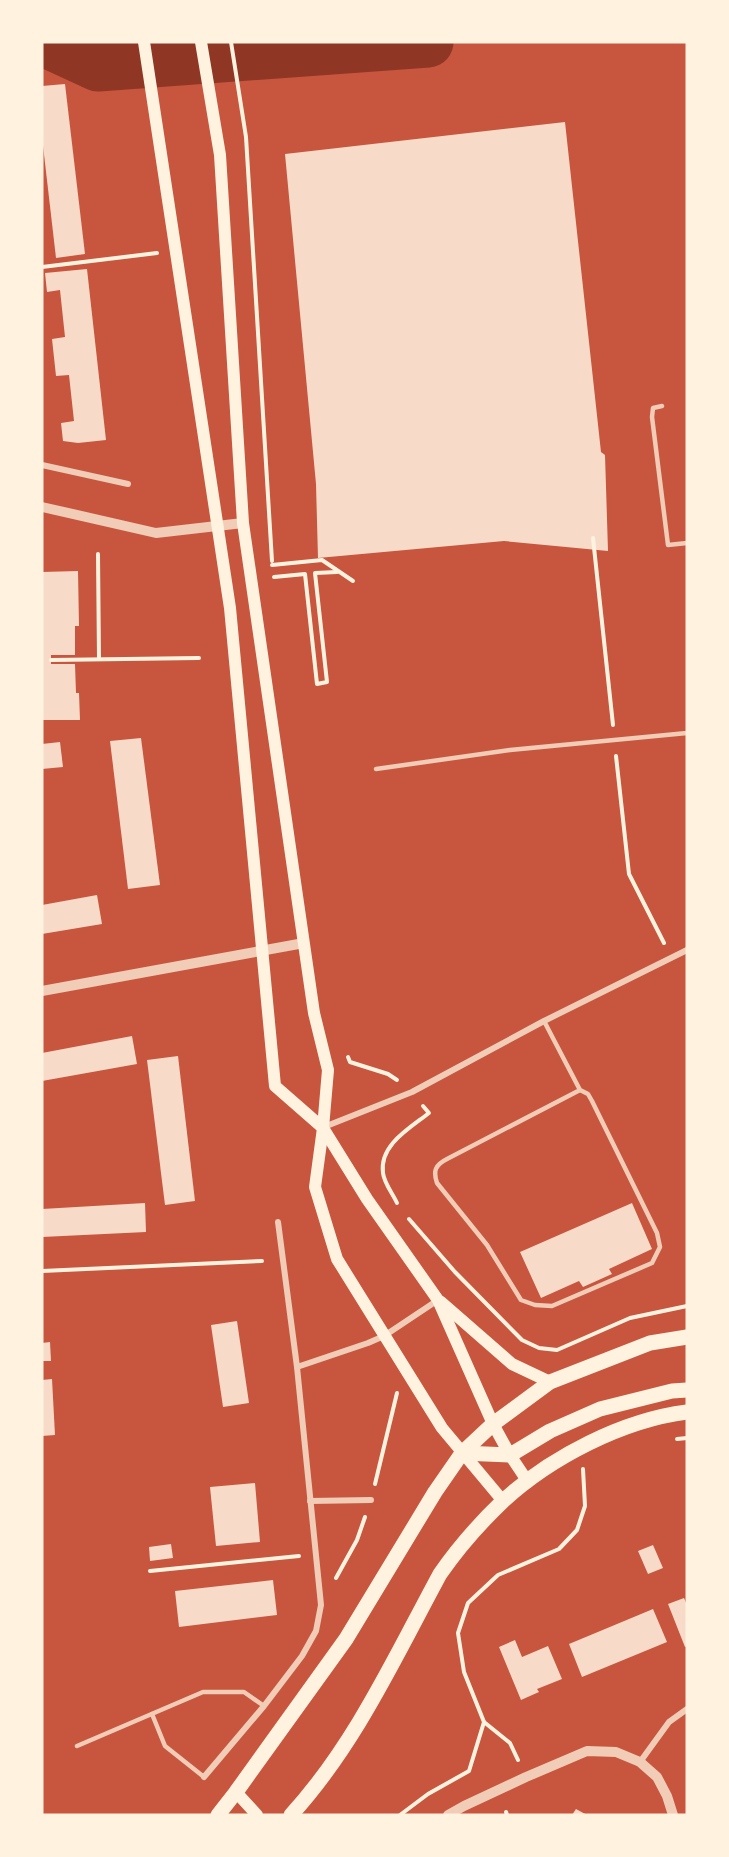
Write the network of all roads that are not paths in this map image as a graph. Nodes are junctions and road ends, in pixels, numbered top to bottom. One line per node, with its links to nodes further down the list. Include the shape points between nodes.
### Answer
1 (144, 43): 8 (main road)
2 (201, 43): 7 (main road, via 220,155)
3 (662, 406): 9 (lane, via 654,408 652,417 668,545)
4 (42, 465): 5 (street)
5 (128, 484)
6 (42, 507): 8 (street, via 156,533)
7 (243, 523): 8 (street); 12 (main road)
8 (219, 526): 14 (main road)
9 (687, 543)
10 (687, 733): 11 (lane, via 510,750)
11 (376, 769)
12 (304, 943): 14 (street); 18 (main road, via 314,1013 328,1070)
13 (687, 950): 16 (street)
14 (262, 951): 15 (street); 18 (main road, via 275,1086)
15 (42, 991)
16 (544, 1021): 17 (lane); 18 (street, via 412,1092)
17 (580, 1090): 17 (lane, via 592,1101 657,1233 660,1247 652,1263 552,1306 535,1305 521,1300 487,1245 437,1183 435,1168)
18 (323, 1128): 20 (main road); 21 (main road, via 315,1186 337,1259)
19 (278, 1222): 23 (street)
20 (438, 1300): 21 (street); 24 (main road, via 512,1364); 27 (main road)
21 (384, 1336): 23 (street); 28 (main road)
22 (687, 1337): 24 (main road, via 650,1343)
23 (297, 1367): 32 (street)
24 (550, 1382): 27 (main road)
25 (687, 1390): 29 (main road, via 600,1409 550,1431)
26 (687, 1412): 30 (main road, via 625,1426 573,1452)
27 (494, 1424): 28 (main road); 29 (main road)
28 (462, 1453): 29 (main road); 33 (main road); 40 (main road, via 346,1639)
29 (510, 1455): 30 (main road)
30 (528, 1482): 33 (main road)
31 (371, 1500): 32 (street)
32 (310, 1501): 34 (street, via 321,1605 316,1631)
33 (503, 1501): 43 (main road, via 440,1574 350,1738)
34 (264, 1706): 36 (lane, via 244,1692 203,1692); 39 (street)
35 (687, 1709): 38 (street, via 669,1722)
36 (152, 1714): 37 (lane); 39 (lane, via 165,1746)
37 (77, 1746)
38 (640, 1762): 44 (street, via 616,1752 587,1751); 45 (street, via 657,1778)
39 (204, 1778)
40 (237, 1792): 41 (main road); 42 (main road)
41 (218, 1815)
42 (257, 1815)
43 (291, 1815)
44 (448, 1815)
45 (673, 1815)

